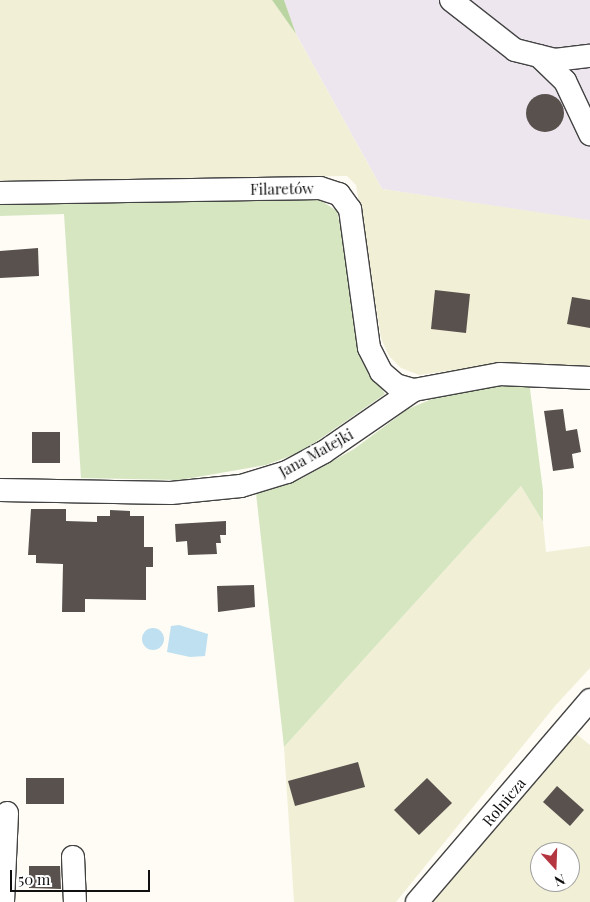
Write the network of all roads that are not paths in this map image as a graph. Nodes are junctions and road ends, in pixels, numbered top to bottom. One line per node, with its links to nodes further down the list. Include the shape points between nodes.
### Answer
1 (451, 0): 2 (street, via 514,50)
2 (539, 56): 3 (street, via 555,60); 4 (street, via 565,82)
3 (590, 56)
4 (590, 134)
5 (0, 193): 7 (street, Filaretów, via 320,188 339,194 350,210 369,348 381,372 396,385)
6 (590, 378): 7 (street, Jana Matejki, via 500,374)
7 (414, 390): 8 (street, Jana Matejki, via 324,452 287,472 242,486 171,493)
8 (0, 490)
9 (590, 700): 14 (street, Rolnicza)
10 (7, 813): 12 (street)
11 (73, 857): 13 (street)
12 (3, 902)
13 (75, 902)
14 (417, 902)

